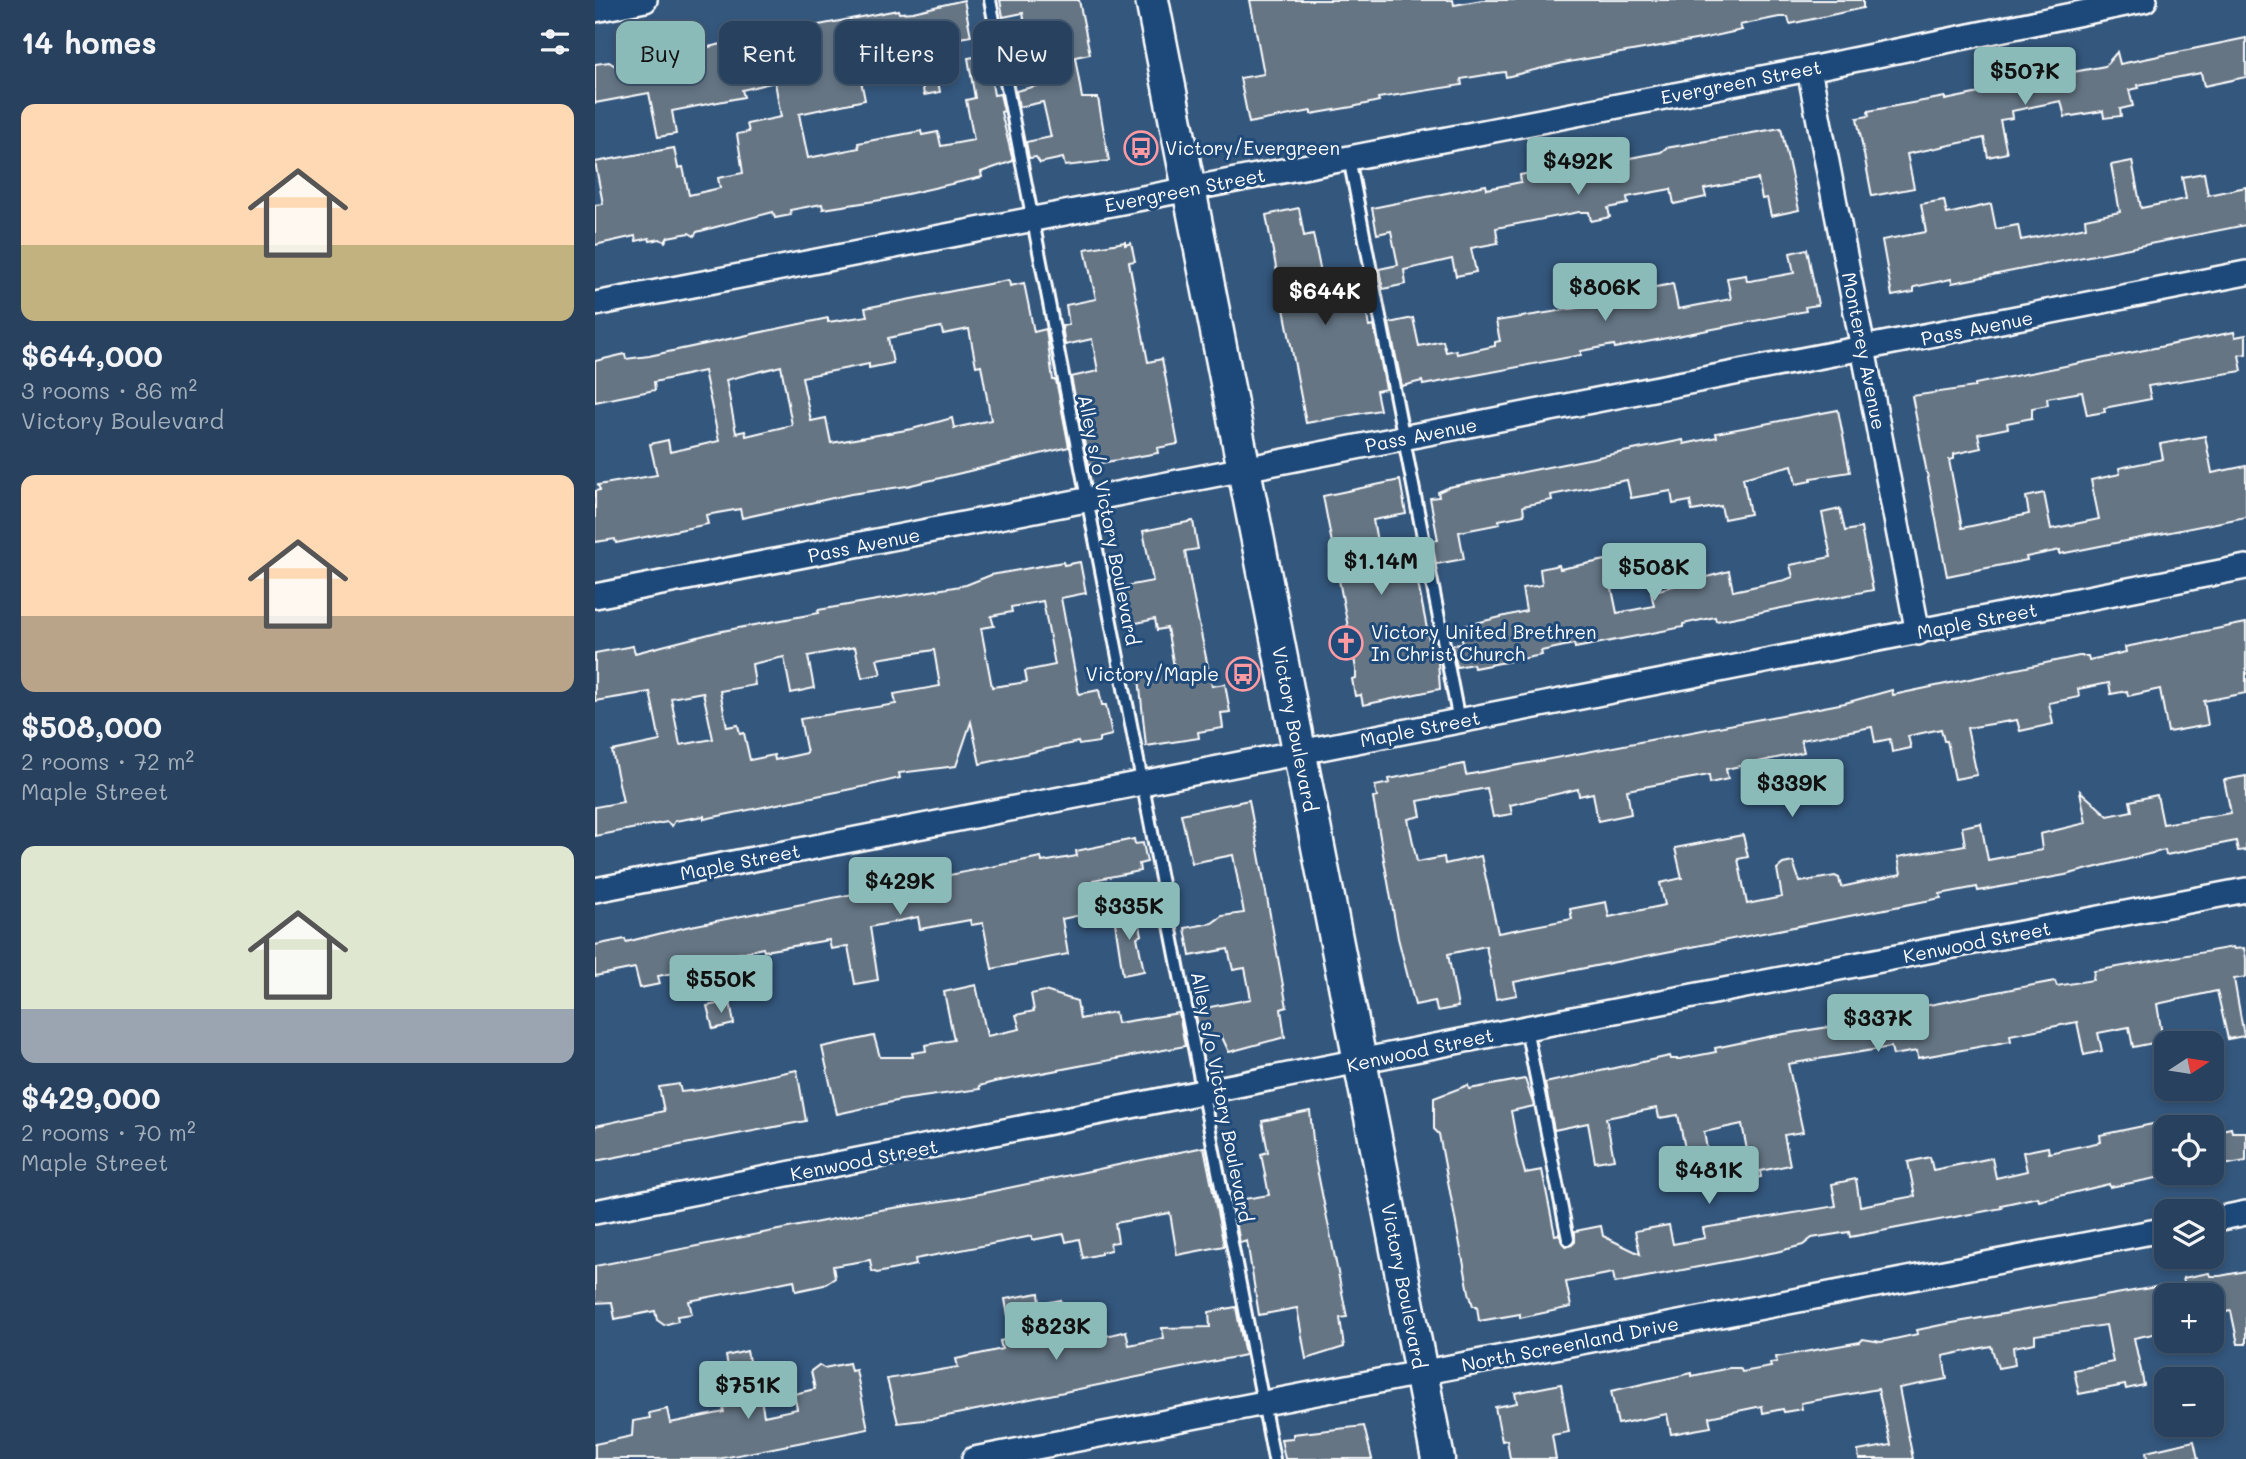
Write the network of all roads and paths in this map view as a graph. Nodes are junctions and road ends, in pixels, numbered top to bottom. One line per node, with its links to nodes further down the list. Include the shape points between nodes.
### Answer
1 (645, 0): 5 (street)
2 (990, 0): 9 (lane, Alley s/o Victory Boulevard)
3 (1152, 0): 8 (main road, Victory Boulevard)
4 (2145, 0): 6 (street, Evergreen Street)
5 (595, 10)
6 (1809, 69): 7 (street, Evergreen Street); 12 (street, Monterey Avenue)
7 (1349, 158): 8 (street, Evergreen Street); 13 (lane)
8 (1190, 190): 9 (street, Evergreen Street); 14 (main road, Victory Boulevard)
9 (1034, 219): 11 (street, Evergreen Street); 15 (lane, Alley s/o Victory Boulevard)
10 (2246, 273): 12 (street, Pass Avenue)
11 (595, 304)
12 (1864, 350): 13 (street, Pass Avenue); 18 (street, Monterey Avenue)
13 (1404, 438): 14 (street, Pass Avenue); 19 (lane)
14 (1246, 471): 15 (street, Pass Avenue); 20 (main road, Victory Boulevard)
15 (1086, 502): 17 (street, Pass Avenue); 21 (lane, Alley s/o Victory Boulevard)
16 (2246, 567): 18 (street, Maple Street)
17 (595, 596)
18 (1918, 633): 19 (street, Maple Street)
19 (1459, 721): 20 (street, Maple Street)
20 (1300, 752): 21 (street, Maple Street); 25 (main road, Victory Boulevard)
21 (1143, 784): 22 (street, Maple Street); 26 (lane, Alley s/o Victory Boulevard)
22 (595, 890)
23 (2246, 890): 24 (street, Kenwood Street)
24 (1526, 1028): 25 (street, Kenwood Street); 31 (lane)
25 (1361, 1063): 26 (street, Kenwood Street); 32 (main road, Victory Boulevard)
26 (1203, 1093): 27 (street, Kenwood Street); 33 (lane, Alley s/o Victory Boulevard)
27 (595, 1212)
28 (2246, 1213): 29 (street)
29 (2224, 1218)
30 (2154, 1232): 32 (street, North Screenland Drive)
31 (1568, 1238)
32 (1421, 1373): 33 (street, North Screenland Drive); 36 (main road, Victory Boulevard)
33 (1263, 1402): 34 (street, North Screenland Drive); 35 (lane, Alley s/o Victory Boulevard)
34 (974, 1459)
35 (1274, 1459)
36 (1438, 1459)

